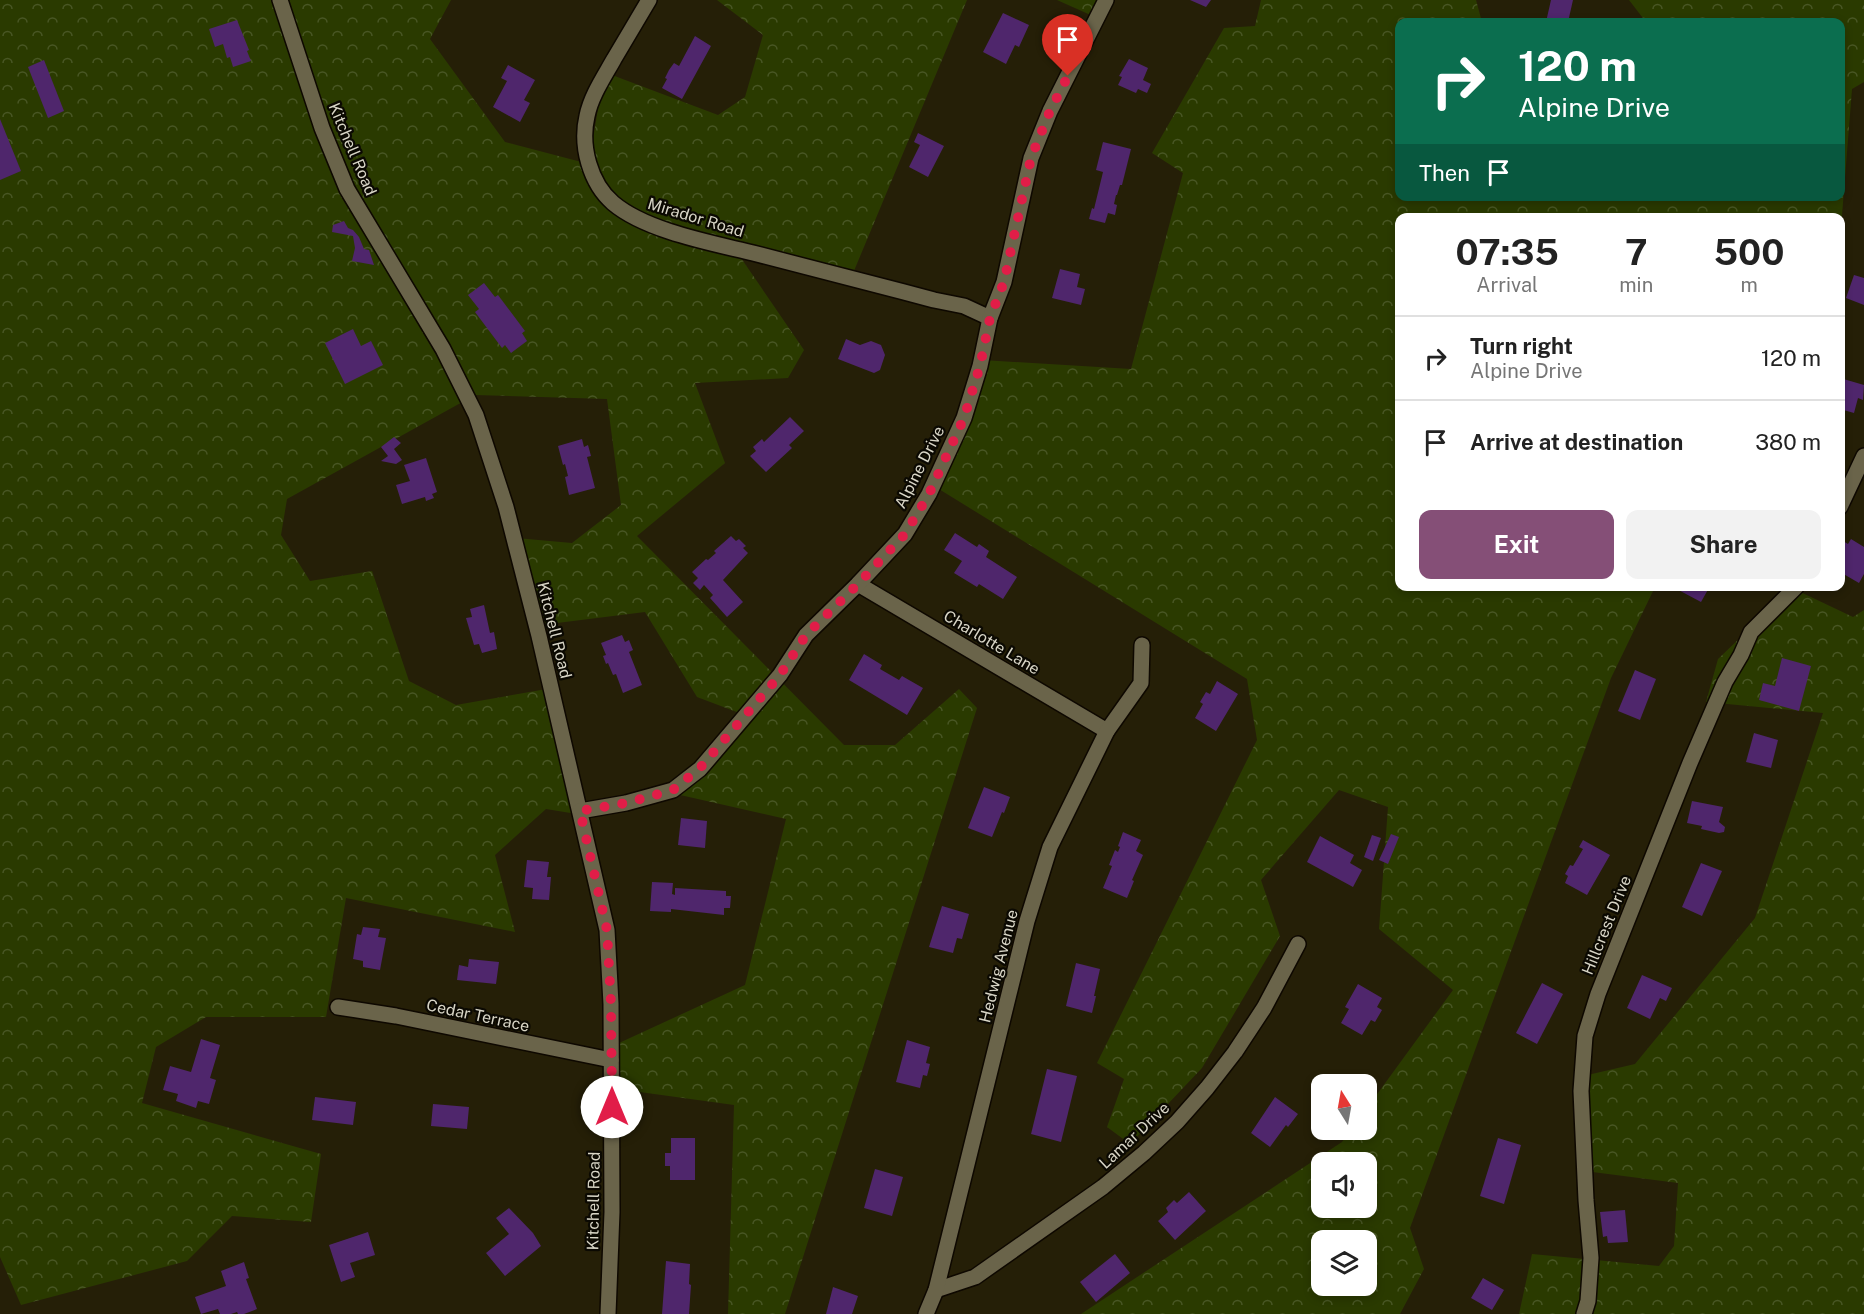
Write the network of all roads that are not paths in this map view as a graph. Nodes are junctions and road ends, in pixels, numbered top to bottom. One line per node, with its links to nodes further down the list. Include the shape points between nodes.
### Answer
1 (280, 0): 11 (street, Kitchell Road, via 322,128 347,189 443,349 476,415 506,507)
2 (649, 0): 4 (street, Mirador Road, via 593,97 587,117 585,136 593,178 602,192 636,218 659,227 964,306)
3 (1106, 0): 4 (street, Alpine Drive, via 1031,158 1004,282)
4 (990, 318): 7 (street, Alpine Drive, via 964,418 929,494 905,534)
5 (1864, 456): 6 (street)
6 (1845, 496)
7 (858, 584): 10 (street, Charlotte Lane); 11 (street, Alpine Drive, via 806,635 780,675 700,768 673,790)
8 (1792, 591): 18 (street, Hillcrest Drive, via 1751,632 1725,682 1607,972 1585,1036 1581,1091 1591,1258)
9 (1142, 645): 10 (street, Hedwig Avenue, via 1141,683)
10 (1107, 731): 15 (street, Hedwig Avenue, via 1050,847 1030,910)
11 (580, 811): 14 (street, Kitchell Road, via 607,930)
12 (1298, 944): 15 (street, Lamar Drive, via 1235,1052 1207,1088 1152,1145 1103,1187 975,1277)
13 (338, 1007): 14 (street, Cedar Terrace)
14 (611, 1060): 16 (street, Kitchell Road)
15 (936, 1290): 17 (street, Hedwig Avenue)
16 (608, 1314)
17 (926, 1314)
18 (1584, 1314)

